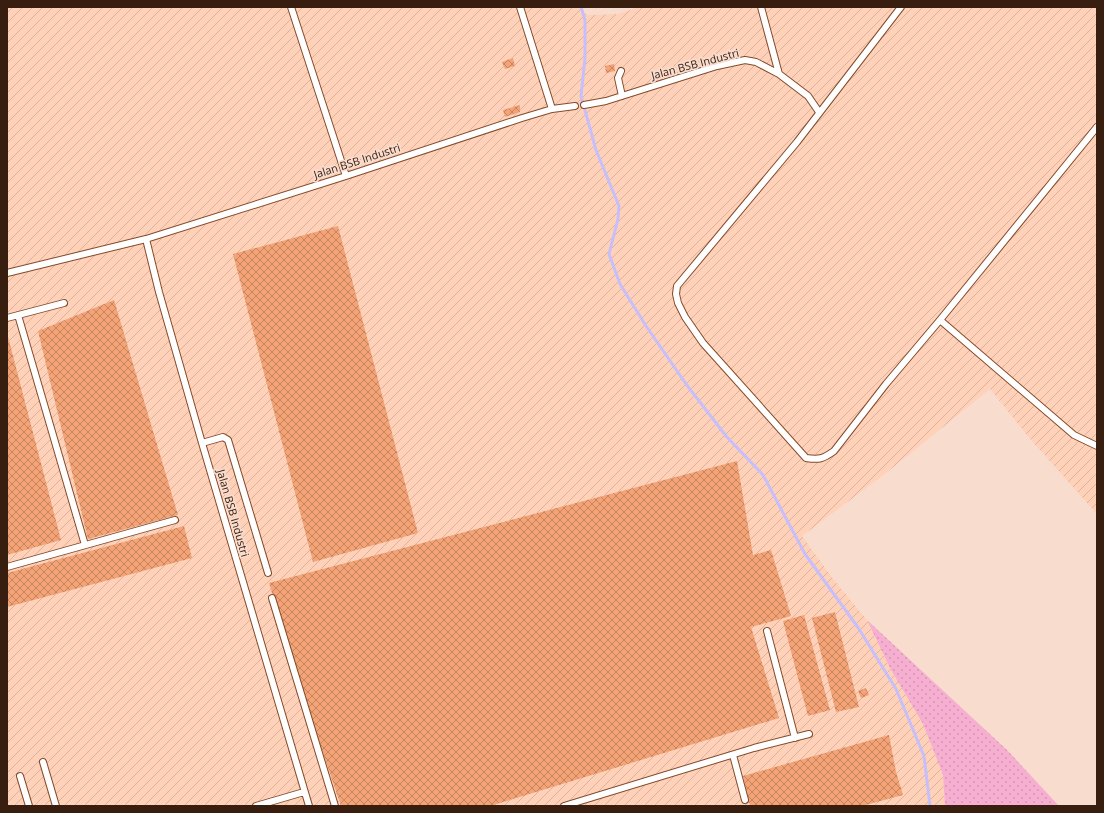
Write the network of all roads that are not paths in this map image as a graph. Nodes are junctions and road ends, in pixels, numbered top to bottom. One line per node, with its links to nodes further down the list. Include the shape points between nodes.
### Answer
1 (292, 7): 15 (lane)
2 (520, 7): 12 (lane)
3 (761, 7): 8 (lane)
4 (893, 7): 6 (lane)
5 (901, 7): 6 (lane)
6 (895, 14): 13 (lane)
7 (621, 71): 9 (lane, via 618,78)
8 (779, 74): 9 (lane, Jalan BSB Industri, via 756,62 745,60); 13 (lane, Jalan BSB Industri, via 808,96)
9 (622, 96): 10 (lane, Jalan BSB Industri)
10 (584, 105)
11 (575, 106): 12 (lane, Jalan BSB Industri)
12 (552, 109): 15 (lane, Jalan BSB Industri)
13 (819, 112): 21 (lane, via 677,286 678,303 685,317 703,343 806,458 811,459 825,458 834,451)
14 (1097, 127): 21 (lane)
15 (346, 176): 16 (lane, Jalan BSB Industri)
16 (146, 239): 17 (lane, Jalan BSB Industri); 22 (lane, Jalan BSB Industri)
17 (7, 273)
18 (64, 303): 19 (lane)
19 (18, 315): 20 (lane); 25 (lane)
20 (7, 318)
21 (940, 320): 23 (lane, via 1074,435)
22 (202, 443): 27 (lane, via 224,437 228,440); 35 (lane, Jalan BSB Industri)
23 (1097, 446)
24 (175, 520): 25 (lane)
25 (85, 545): 26 (lane)
26 (7, 567)
27 (268, 573)
28 (272, 598): 41 (lane)
29 (767, 632): 31 (lane)
30 (809, 734): 31 (lane)
31 (795, 738): 32 (lane)
32 (733, 755): 36 (lane); 42 (lane)
33 (43, 762): 38 (lane)
34 (20, 776): 37 (lane)
35 (304, 792): 39 (lane); 40 (lane, Jalan BSB Industri)
36 (745, 800)
37 (29, 806)
38 (56, 806)
39 (256, 806)
40 (309, 806)
41 (335, 806)
42 (564, 806)

